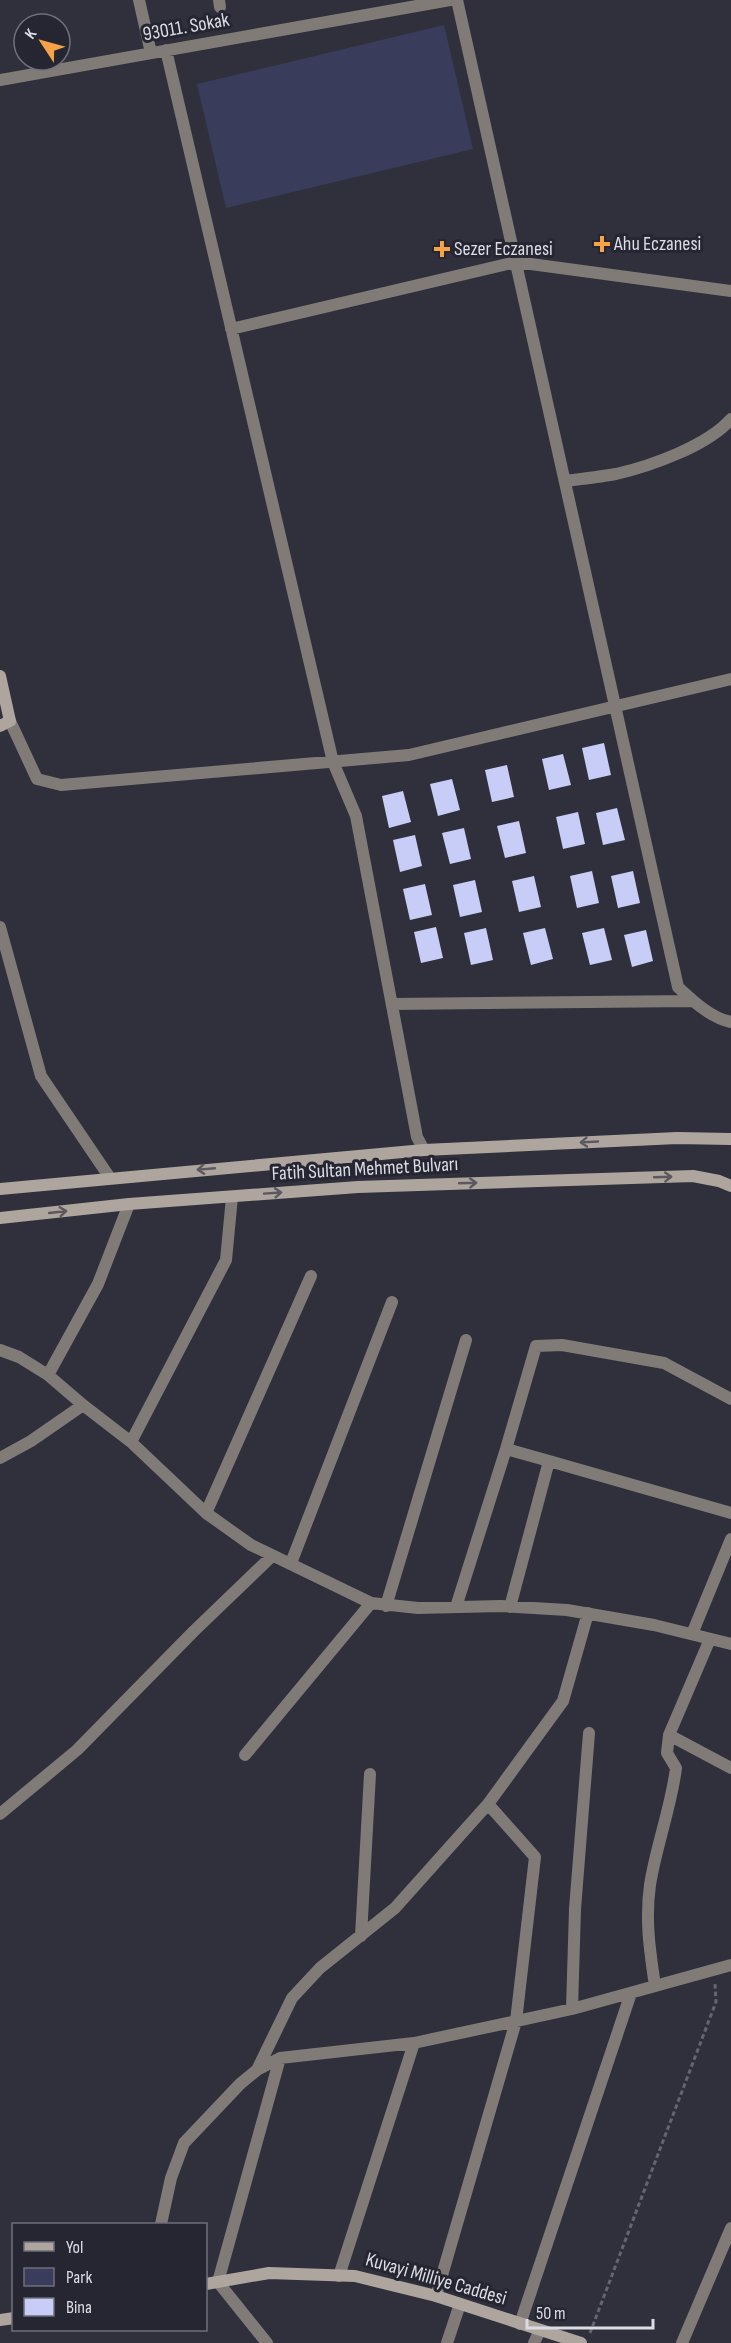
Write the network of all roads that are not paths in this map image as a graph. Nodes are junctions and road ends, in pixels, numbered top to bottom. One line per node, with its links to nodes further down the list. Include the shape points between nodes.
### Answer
1 (139, 0): 5 (street)
2 (450, 0): 4 (street, 93011. Sokak)
3 (457, 0): 7 (street)
4 (166, 51): 5 (street, 93011. Sokak); 9 (street)
5 (151, 53): 6 (street, 93011. Sokak)
6 (0, 80)
7 (516, 262): 8 (street); 9 (street); 11 (street)
8 (731, 291)
9 (231, 328): 16 (street)
10 (731, 419): 11 (street, via 721,430 674,455 617,474)
11 (565, 481): 14 (street)
12 (0, 676): 15 (main road)
13 (731, 679): 14 (street)
14 (616, 705): 16 (street, via 409,755); 18 (street, via 678,987)
15 (5, 724): 16 (street, via 37,779 61,785)
16 (333, 762): 19 (street, via 356,816)
17 (0, 927): 23 (street, via 41,1076)
18 (693, 1001): 19 (street); 20 (street)
19 (392, 1004): 22 (street, via 417,1137)
20 (731, 1022)
21 (731, 1139): 22 (main road, Fatih Sultan Mehmet Bulvarı, one-way to 22)
22 (424, 1150): 23 (main road, Fatih Sultan Mehmet Bulvarı, one-way to 23)
23 (110, 1178): 25 (main road, Fatih Sultan Mehmet Bulvarı)
24 (731, 1186): 26 (main road, Fatih Sultan Mehmet Bulvarı, one-way to 24, via 358,1187 693,1176)
25 (0, 1189)
26 (232, 1197): 27 (main road, Fatih Sultan Mehmet Bulvarı); 36 (street, via 226,1260)
27 (129, 1204): 28 (main road, Fatih Sultan Mehmet Bulvarı, one-way to 27); 33 (street, via 98,1284)
28 (0, 1218)
29 (310, 1276): 41 (street)
30 (392, 1302): 44 (street)
31 (466, 1340): 46 (street)
32 (0, 1350): 33 (street)
33 (48, 1376): 35 (street)
34 (731, 1399): 37 (street, via 664,1363 562,1345 536,1346)
35 (83, 1405): 36 (street); 38 (street, via 31,1442)
36 (131, 1442): 41 (street)
37 (506, 1449): 39 (street); 47 (street)
38 (0, 1458)
39 (549, 1461): 40 (street); 48 (street)
40 (731, 1513)
41 (206, 1514): 43 (street)
42 (731, 1539): 50 (street)
43 (273, 1556): 44 (street); 59 (street, via 77,1750)
44 (291, 1563): 45 (street)
45 (371, 1603): 46 (street); 55 (street)
46 (386, 1606): 47 (street)
47 (456, 1607): 48 (street)
48 (510, 1607): 49 (street)
49 (588, 1613): 50 (street); 58 (street, via 563,1701)
50 (692, 1634): 51 (street)
51 (710, 1639): 52 (street); 54 (street)
52 (731, 1644)
53 (589, 1733): 64 (street, via 575,1909)
54 (669, 1735): 56 (street); 62 (street, via 667,1753 676,1768 674,1789 650,1885 647,1928)
55 (244, 1755)
56 (731, 1768)
57 (370, 1774): 60 (street)
58 (488, 1804): 60 (street, via 395,1908); 65 (street, via 535,1857)
59 (0, 1814)
60 (361, 1936): 68 (street, via 320,1968 292,1998)
61 (731, 1965): 62 (street)
62 (655, 1986): 63 (street)
63 (631, 1993): 64 (street); 75 (street)
64 (572, 2009): 65 (street)
65 (516, 2021): 66 (street); 73 (street)
66 (414, 2043): 67 (street); 71 (street)
67 (280, 2058): 68 (street); 72 (street)
68 (256, 2070): 69 (street, via 184,2143)
69 (161, 2223)
70 (731, 2228): 81 (street)
71 (339, 2276): 72 (main road, Kuvayi Milliye Caddesi, via 269,2273); 73 (main road, Kuvayi Milliye Caddesi, via 355,2276)
72 (212, 2283): 77 (street)
73 (436, 2296): 74 (main road, Kuvayi Milliye Caddesi)
74 (460, 2304): 75 (main road, Kuvayi Milliye Caddesi); 78 (street)
75 (520, 2324): 76 (main road, Kuvayi Milliye Caddesi)
76 (540, 2330): 79 (street); 80 (main road, Kuvayi Milliye Caddesi)
77 (267, 2343)
78 (447, 2343)
79 (534, 2343)
80 (581, 2343)
81 (682, 2343)

